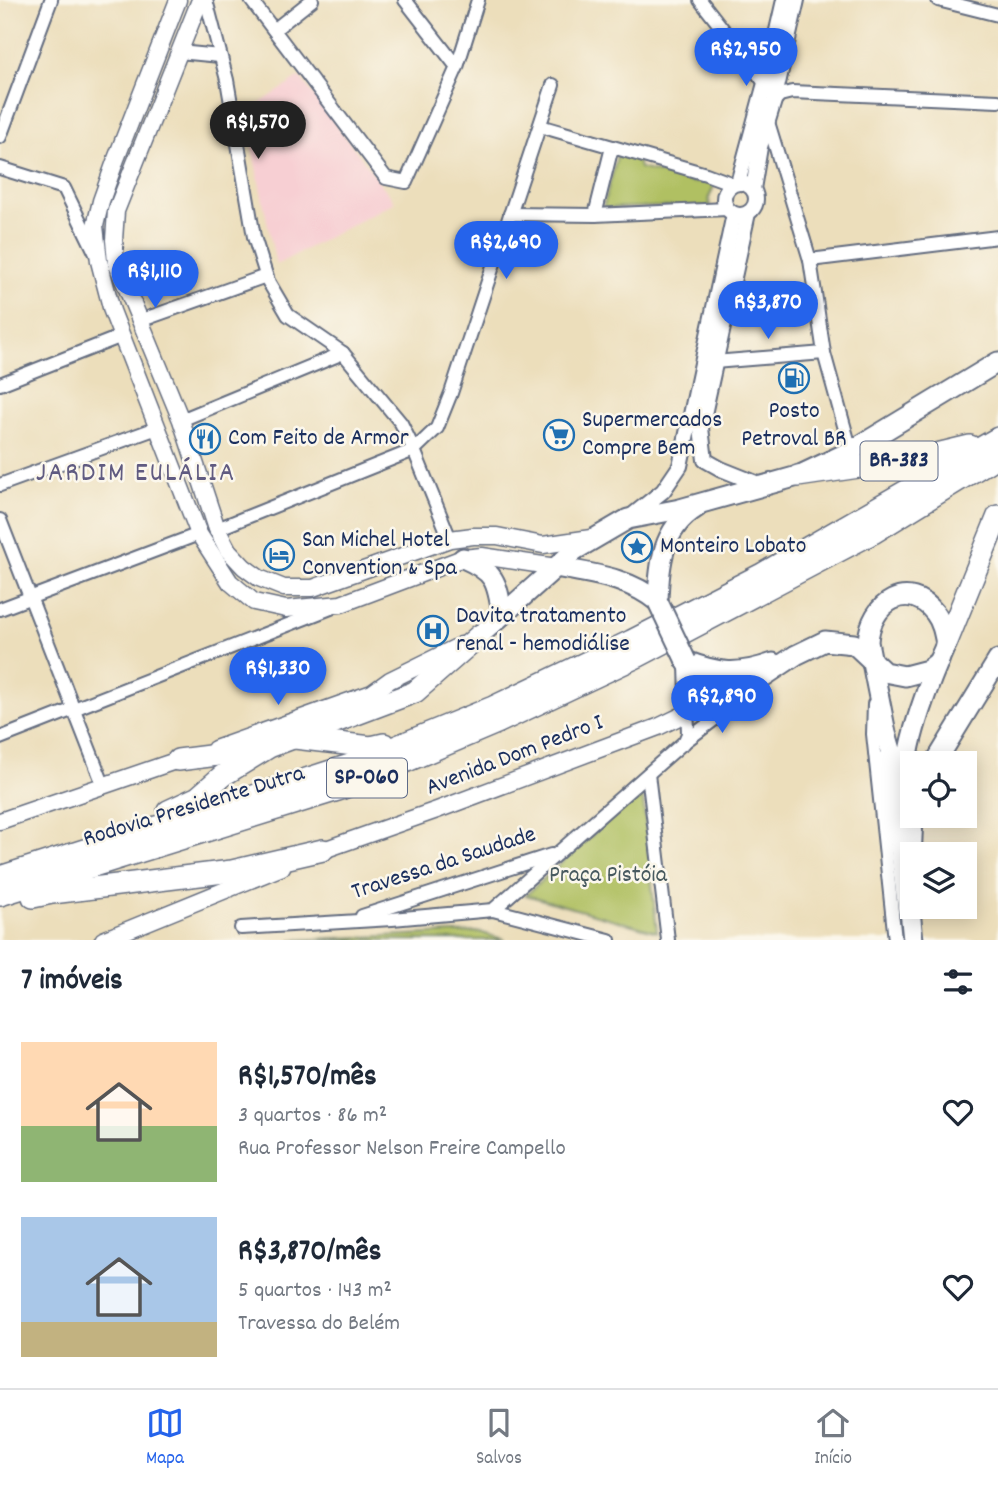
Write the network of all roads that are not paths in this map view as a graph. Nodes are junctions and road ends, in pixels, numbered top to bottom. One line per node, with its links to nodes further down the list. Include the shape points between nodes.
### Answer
1 (51, 0): 24 (street)
2 (178, 0): 34 (main road, via 101,201 95,226)
3 (200, 0): 15 (main road)
4 (206, 0): 16 (street)
5 (251, 0): 14 (street)
6 (312, 0): 14 (street)
7 (405, 0): 17 (street)
8 (478, 0): 17 (street)
9 (699, 0): 18 (street)
10 (784, 0): 18 (street)
11 (797, 0): 20 (street)
12 (939, 0): 13 (street)
13 (998, 16)
14 (274, 30): 17 (street, via 386,178 406,182)
15 (179, 52): 16 (street); 36 (main road, via 116,211 116,262)
16 (220, 55): 35 (street, via 254,237)
17 (457, 67)
18 (765, 83): 27 (street)
19 (552, 85): 23 (street)
20 (774, 101): 21 (street, via 792,92); 22 (street)
21 (998, 101)
22 (768, 122): 28 (street); 33 (street)
23 (540, 126): 25 (street); 30 (street)
24 (0, 137)
25 (612, 147): 27 (street); 31 (street)
26 (0, 168): 34 (street, via 64,188)
27 (735, 183): 28 (street); 29 (street, via 723,195)
28 (753, 189): 29 (street, via 755,205)
29 (736, 212): 31 (street); 40 (street); 56 (street, via 680,466 663,491)
30 (510, 214): 31 (street); 46 (street, via 437,428)
31 (595, 215)
32 (998, 237): 33 (street)
33 (810, 260): 39 (street)
34 (99, 261): 37 (main road)
35 (266, 276): 36 (street); 38 (street, via 288,316)
36 (139, 321): 43 (main road)
37 (122, 336): 42 (street); 44 (main road)
38 (343, 353): 43 (street); 46 (street, via 401,423)
39 (824, 353): 40 (street); 47 (street)
40 (714, 362): 53 (street, via 701,428 705,460)
41 (998, 362): 47 (main road)
42 (0, 384)
43 (181, 420): 49 (main road)
44 (157, 428): 51 (main road); 52 (street)
45 (998, 437): 50 (highway, BR-383, via 920,458); 83 (highway, Rodovia Presidente Dutra / SP-060, via 762,573 619,647)
46 (415, 450): 58 (street); 61 (street)
47 (851, 451): 50 (main road)
48 (998, 456): 101 (highway, Rodovia Presidente Dutra / SP-060, via 873,533 639,656 499,722 341,789)
49 (198, 472): 51 (main road); 58 (main road)
50 (798, 476): 53 (main road, BR-383)
51 (179, 479): 59 (main road)
52 (0, 485)
53 (761, 485): 54 (main road, BR-383)
54 (712, 499): 56 (main road, BR-383); 68 (main road, via 682,517 672,531 659,573)
55 (998, 516): 73 (highway)
56 (628, 519): 60 (main road, BR-383)
57 (0, 520): 67 (street)
58 (217, 529): 64 (main road, via 244,567 284,588 313,588)
59 (199, 534): 67 (street); 69 (main road, via 230,582 254,602 286,609)
60 (599, 536): 61 (main road, via 543,545 497,536); 63 (main road); 65 (main road, via 592,565)
61 (450, 539): 64 (main road)
62 (463, 558): 63 (main road, via 482,556); 66 (main road); 71 (main road, via 491,573)
63 (556, 567): 65 (main road); 71 (main road)
64 (365, 568): 66 (main road)
65 (601, 575): 68 (main road, via 634,586)
66 (374, 591): 69 (main road)
67 (30, 598): 70 (street); 80 (street)
68 (658, 602): 76 (main road, bridge)
69 (341, 604): 80 (street)
70 (0, 609)
71 (502, 614): 72 (main road)
72 (480, 635): 86 (main road, via 372,693); 87 (highway, via 415,692)
73 (942, 653): 77 (main road, via 928,670 905,676 884,672); 77 (main road, via 941,622 929,606 908,597 893,598 875,613 868,628); 82 (main road)
74 (796, 655): 76 (main road, via 754,670 723,673); 77 (main road, via 825,640 854,644); 79 (main road)
75 (998, 660): 90 (main road)
76 (686, 661): 79 (main road, via 700,685 713,695); 81 (street)
77 (870, 661): 78 (main road)
78 (875, 682): 84 (main road); 110 (street, via 873,734)
79 (730, 699): 81 (main road, Avenida Dom Pedro I); 88 (street, Travessa da Saudade, via 719,716)
80 (73, 710): 85 (street); 94 (street)
81 (687, 713): 88 (street); 97 (main road, Avenida Dom Pedro I)
82 (916, 726): 84 (main road, via 906,740 895,741); 89 (main road)
83 (437, 731): 87 (highway, via 370,747); 98 (highway, Rodovia Presidente Dutra / SP-060, via 353,764)
84 (886, 733): 92 (main road); 96 (main road)
85 (0, 738)
86 (271, 738): 87 (highway); 91 (highway, via 233,754); 98 (highway, via 198,797)
87 (294, 738)
88 (684, 743): 93 (street, Travessa da Saudade)
89 (909, 751)
90 (943, 751)
91 (178, 760): 94 (main road)
92 (900, 770)
93 (648, 774): 99 (street, Travessa da Saudade); 109 (street)
94 (103, 784): 95 (main road)
95 (0, 821)
96 (900, 846)
97 (323, 850): 102 (highway, via 232,871 52,893); 107 (main road, Avenida Dom Pedro I)
98 (73, 853): 100 (highway, Rodovia Presidente Dutra / SP-060)
99 (558, 853): 103 (street, Travessa da Saudade); 105 (street, Travessa da Saudade)
100 (0, 877)
101 (0, 895)
102 (0, 905)
103 (493, 910): 105 (street, Travessa da Saudade); 108 (street)
104 (910, 919): 111 (main road)
105 (344, 921): 106 (street, Travessa da Saudade)
106 (241, 928)
107 (103, 940)
108 (609, 940)
109 (668, 940)
110 (895, 940)
111 (914, 940)

